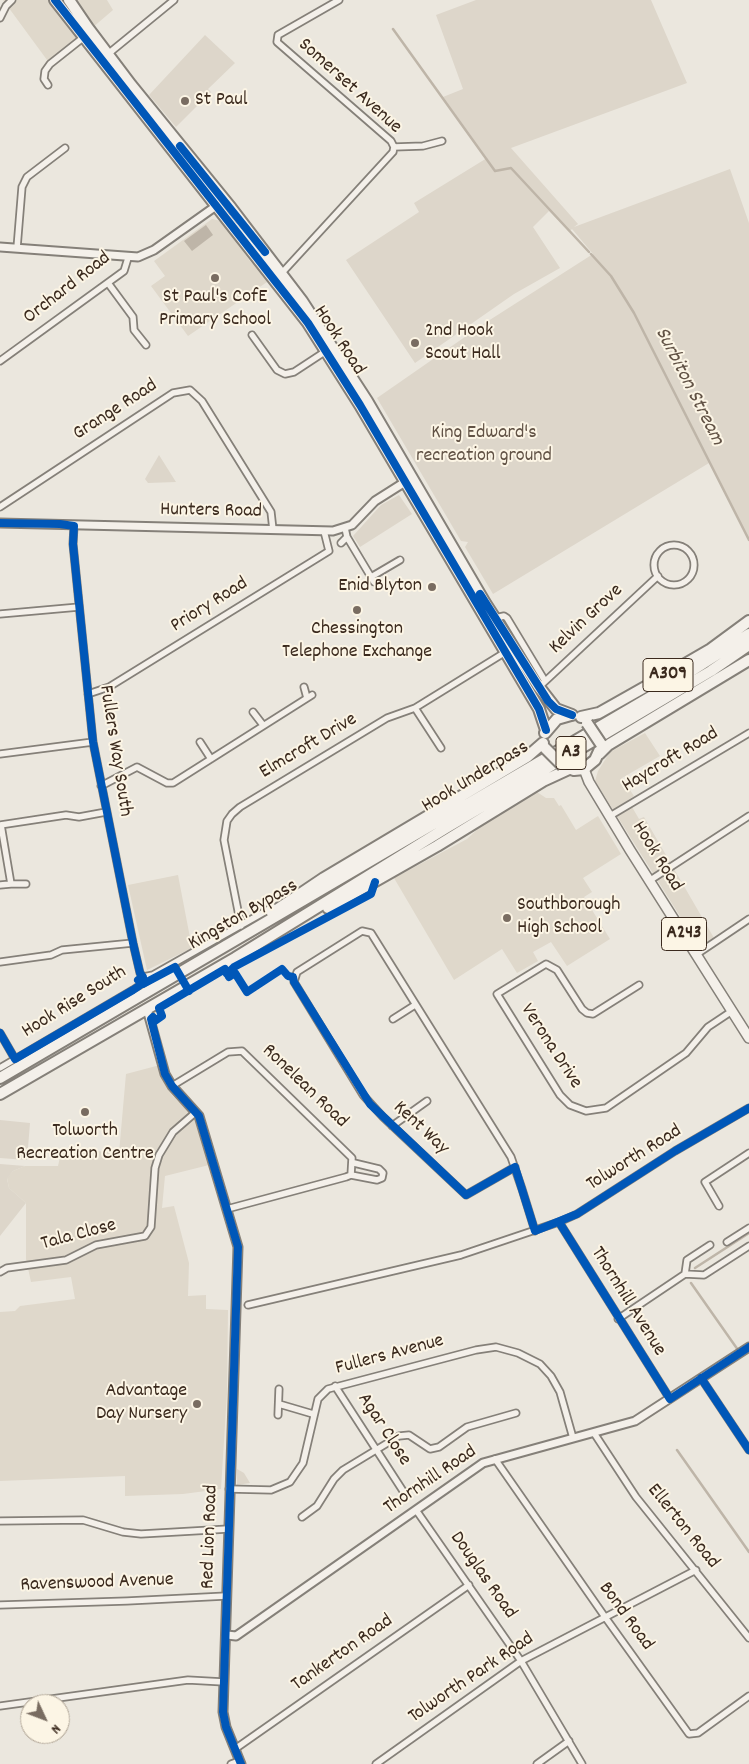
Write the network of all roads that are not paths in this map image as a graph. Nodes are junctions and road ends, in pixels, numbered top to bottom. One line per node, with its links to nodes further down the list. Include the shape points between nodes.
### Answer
1 (12, 0): 8 (street)
2 (55, 0): 9 (highway, Hook Road)
3 (70, 0): 10 (highway, Hook Road)
4 (162, 0): 7 (street)
5 (174, 0): 7 (street)
6 (338, 0): 13 (street, Somerset Avenue, via 278,35 277,42)
7 (165, 7): 10 (street)
8 (0, 18)
9 (84, 37): 11 (street, via 50,64 44,79); 15 (highway, Hook Road)
10 (108, 54): 19 (highway, Hook Road)
11 (48, 85)
12 (442, 140): 13 (street, via 423,146)
13 (394, 147): 19 (street, Somerset Avenue, via 393,152)
14 (65, 148): 17 (street, via 27,177 22,187)
15 (216, 206): 18 (street, via 146,254); 19 (highway, Hook Road)
16 (0, 247): 17 (street)
17 (17, 248): 18 (street)
18 (128, 258): 20 (street, Orchard Road, via 124,271)
19 (279, 276): 23 (highway, Hook Road); 38 (highway, Hook Road, via 352,379)
20 (108, 282): 22 (street, via 133,317 134,330); 24 (street, Orchard Road)
21 (252, 336): 23 (street, via 278,370 285,374 294,372)
22 (146, 345)
23 (326, 350): 25 (highway, Hook Road)
24 (0, 361)
25 (405, 482): 29 (street, Hunters Road, via 381,497); 42 (highway, Hook Road)
26 (0, 507): 30 (street, Grange Road, via 173,393 190,390 202,401 270,512)
27 (0, 523): 28 (street, Hunters Road)
28 (74, 526): 30 (street, Hunters Road); 36 (street, Fullers Way South)
29 (345, 528): 31 (street, Hunters Road); 32 (street)
30 (272, 530): 31 (street, Hunters Road)
31 (324, 531): 46 (street, Priory Road, via 329,551 109,687)
32 (347, 537): 33 (street); 34 (street, via 373,580)
33 (341, 543)
34 (400, 560)
35 (658, 576): 35 (street, via 655,560 665,547 681,546 691,554 694,566 687,580 670,584); 44 (street, Kelvin Grove)
36 (79, 607): 37 (street); 46 (street, Fullers Way South)
37 (0, 614)
38 (495, 618): 44 (highway, Hook Road); 44 (street, via 507,618)
39 (749, 621): 49 (highway, A309, via 661,678 600,712)
40 (749, 634): 67 (highway, Hook Underpass / A3, via 657,693)
41 (746, 647): 68 (highway, Hook Underpass / A3)
42 (504, 652): 47 (street, Elmcroft Drive); 51 (highway, Hook Road, via 539,709)
43 (749, 660): 57 (highway, A309)
44 (542, 684): 49 (highway, Hook Road, via 556,710)
45 (304, 687): 50 (street, via 310,696)
46 (88, 694): 53 (street, Fullers Way South)
47 (415, 708): 56 (street); 75 (street, Elmcroft Drive, via 387,718 232,814 227,821 224,840)
48 (254, 712): 50 (street)
49 (580, 718): 51 (highway, via 557,719); 57 (highway, bridge)
50 (263, 726): 59 (street)
51 (546, 730): 55 (highway)
52 (749, 733): 64 (street, Haycroft Road)
53 (93, 742): 58 (street); 62 (street, Fullers Way South)
54 (200, 742): 59 (street)
55 (544, 746): 60 (highway, bridge); 69 (highway)
56 (441, 748)
57 (600, 749): 61 (highway)
58 (0, 754)
59 (211, 759): 62 (street, via 173,783 166,783 137,767)
60 (566, 767): 61 (highway); 77 (highway, via 437,846)
61 (584, 769): 64 (main road, Hook Road / A243)
62 (101, 786): 63 (street, Fullers Way South)
63 (106, 812): 66 (street); 76 (street, Fullers Way South)
64 (610, 816): 70 (main road, Hook Road / A243)
65 (749, 816): 70 (street)
66 (1, 825): 71 (street)
67 (401, 843): 80 (highway, Kingston Bypass / A3)
68 (398, 858): 77 (highway, Kingston Bypass / A3)
69 (324, 878): 75 (street, Hook Rise South); 80 (highway)
70 (649, 880): 78 (main road, Hook Road / A243)
71 (11, 884): 72 (street); 73 (street)
72 (26, 884)
73 (0, 885)
74 (749, 919): 78 (street)
75 (241, 926): 81 (street, Hook Rise South)
76 (133, 943): 79 (street, via 62,950 51,955); 81 (street, Fullers Way South, via 140,973)
77 (240, 954): 84 (highway, Kingston Bypass / A3)
78 (697, 954): 85 (main road, Hook Road / A243)
79 (0, 962)
80 (198, 963): 91 (highway, Kingston Bypass / A3)
81 (144, 977): 89 (street, Hook Rise South, via 133,990)
82 (639, 985): 85 (street, Verona Drive, via 593,1014 587,1014 557,970 546,964 497,994 560,1096 570,1105 586,1111 606,1108 614,1103 686,1053 708,1026)
83 (415, 1005): 86 (street); 97 (street, Kent Way, via 367,930 293,977 363,1095); 100 (street, Kent Way)
84 (147, 1010): 92 (street, via 165,1074); 93 (highway, Kingston Bypass / A3)
85 (732, 1011): 88 (main road, Hook Road / A243)
86 (393, 1019)
87 (0, 1033): 89 (street)
88 (749, 1038)
89 (15, 1060): 90 (street, Hook Rise South)
90 (0, 1068)
91 (0, 1078)
92 (172, 1086): 96 (street); 99 (street, Ronelean Road, via 228,1052 242,1051)
93 (0, 1094)
94 (427, 1101): 97 (street, Kent Way)
95 (749, 1108): 104 (street, Tolworth Road)
96 (196, 1112): 103 (street, Red Lion Road); 110 (street, Tala Close, via 174,1132 159,1155 155,1168 151,1227 145,1236 96,1245 66,1260 7,1268)
97 (392, 1126): 100 (street, Kent Way, via 466,1195)
98 (749, 1152): 102 (street, via 705,1182)
99 (354, 1163): 101 (street); 101 (street, via 379,1169 383,1173 382,1178)
100 (515, 1167): 106 (street, Kent Way)
101 (351, 1175): 103 (street)
102 (719, 1206)
103 (227, 1210): 128 (street, Red Lion Road, via 238,1250)
104 (559, 1222): 106 (street, Tolworth Road); 113 (street, Thornhill Avenue)
105 (749, 1228): 107 (street)
106 (535, 1231): 112 (street, Tolworth Road, via 461,1255)
107 (727, 1242)
108 (710, 1245): 111 (street, via 687,1260)
109 (749, 1246): 111 (street, via 704,1275)
110 (0, 1272)
111 (686, 1274): 113 (street)
112 (248, 1305)
113 (618, 1319): 118 (street, Thornhill Avenue)
114 (749, 1347): 115 (street, Thornhill Road)
115 (701, 1378): 118 (street, Thornhill Road); 126 (street)
116 (335, 1386): 121 (street, Fullers Avenue, via 318,1399); 124 (street, Fullers Avenue, via 496,1347 540,1364 551,1376 560,1392); 125 (street, Agar Close)
117 (279, 1389): 119 (street)
118 (670, 1399): 123 (street, Thornhill Road, via 635,1421)
119 (279, 1404): 121 (street); 122 (street)
120 (516, 1413): 125 (street, via 467,1427 439,1448 430,1449 409,1435 399,1436)
121 (314, 1414): 128 (street, Fullers Avenue, via 303,1463 290,1482 271,1490)
122 (278, 1415)
123 (594, 1433): 124 (street, Thornhill Road); 134 (street, Ellerton Road, via 636,1497)
124 (573, 1438): 127 (street, Thornhill Road)
125 (375, 1450): 129 (street, Agar Close); 131 (street, via 343,1470 317,1506)
126 (749, 1450)
127 (495, 1459): 130 (street, Thornhill Road, via 483,1463); 138 (street, Bond Road)
128 (229, 1489): 133 (street, Red Lion Road)
129 (403, 1491)
130 (416, 1510): 135 (street, Douglas Road); 139 (street, Thornhill Road, via 236,1636)
131 (302, 1517)
132 (0, 1521): 133 (street, via 83,1520 141,1534)
133 (228, 1529): 136 (street, Red Lion Road)
134 (696, 1570): 138 (street, Tolworth Park Road); 140 (street, Ellerton Road)
135 (469, 1585): 141 (street, Douglas Road); 146 (street, Tankerton Road)
136 (226, 1596): 137 (street, Ravenswood Avenue); 139 (street, Red Lion Road)
137 (0, 1604)
138 (605, 1617): 141 (street, Tolworth Park Road); 143 (street, Bond Road, via 689,1734 698,1733)
139 (226, 1635): 142 (street, Red Lion Road)
140 (749, 1638)
141 (521, 1661): 145 (street, Douglas Road); 149 (street, Tolworth Park Road)
142 (224, 1682): 144 (street, via 188,1680); 146 (street, Red Lion Road, via 224,1720)
143 (749, 1696)
144 (0, 1706)
145 (569, 1741): 150 (street); 151 (street, Douglas Road)
146 (235, 1749): 147 (street, Red Lion Road)
147 (240, 1762): 148 (street)
148 (231, 1764)
149 (376, 1764)
150 (537, 1764)
151 (582, 1764)

